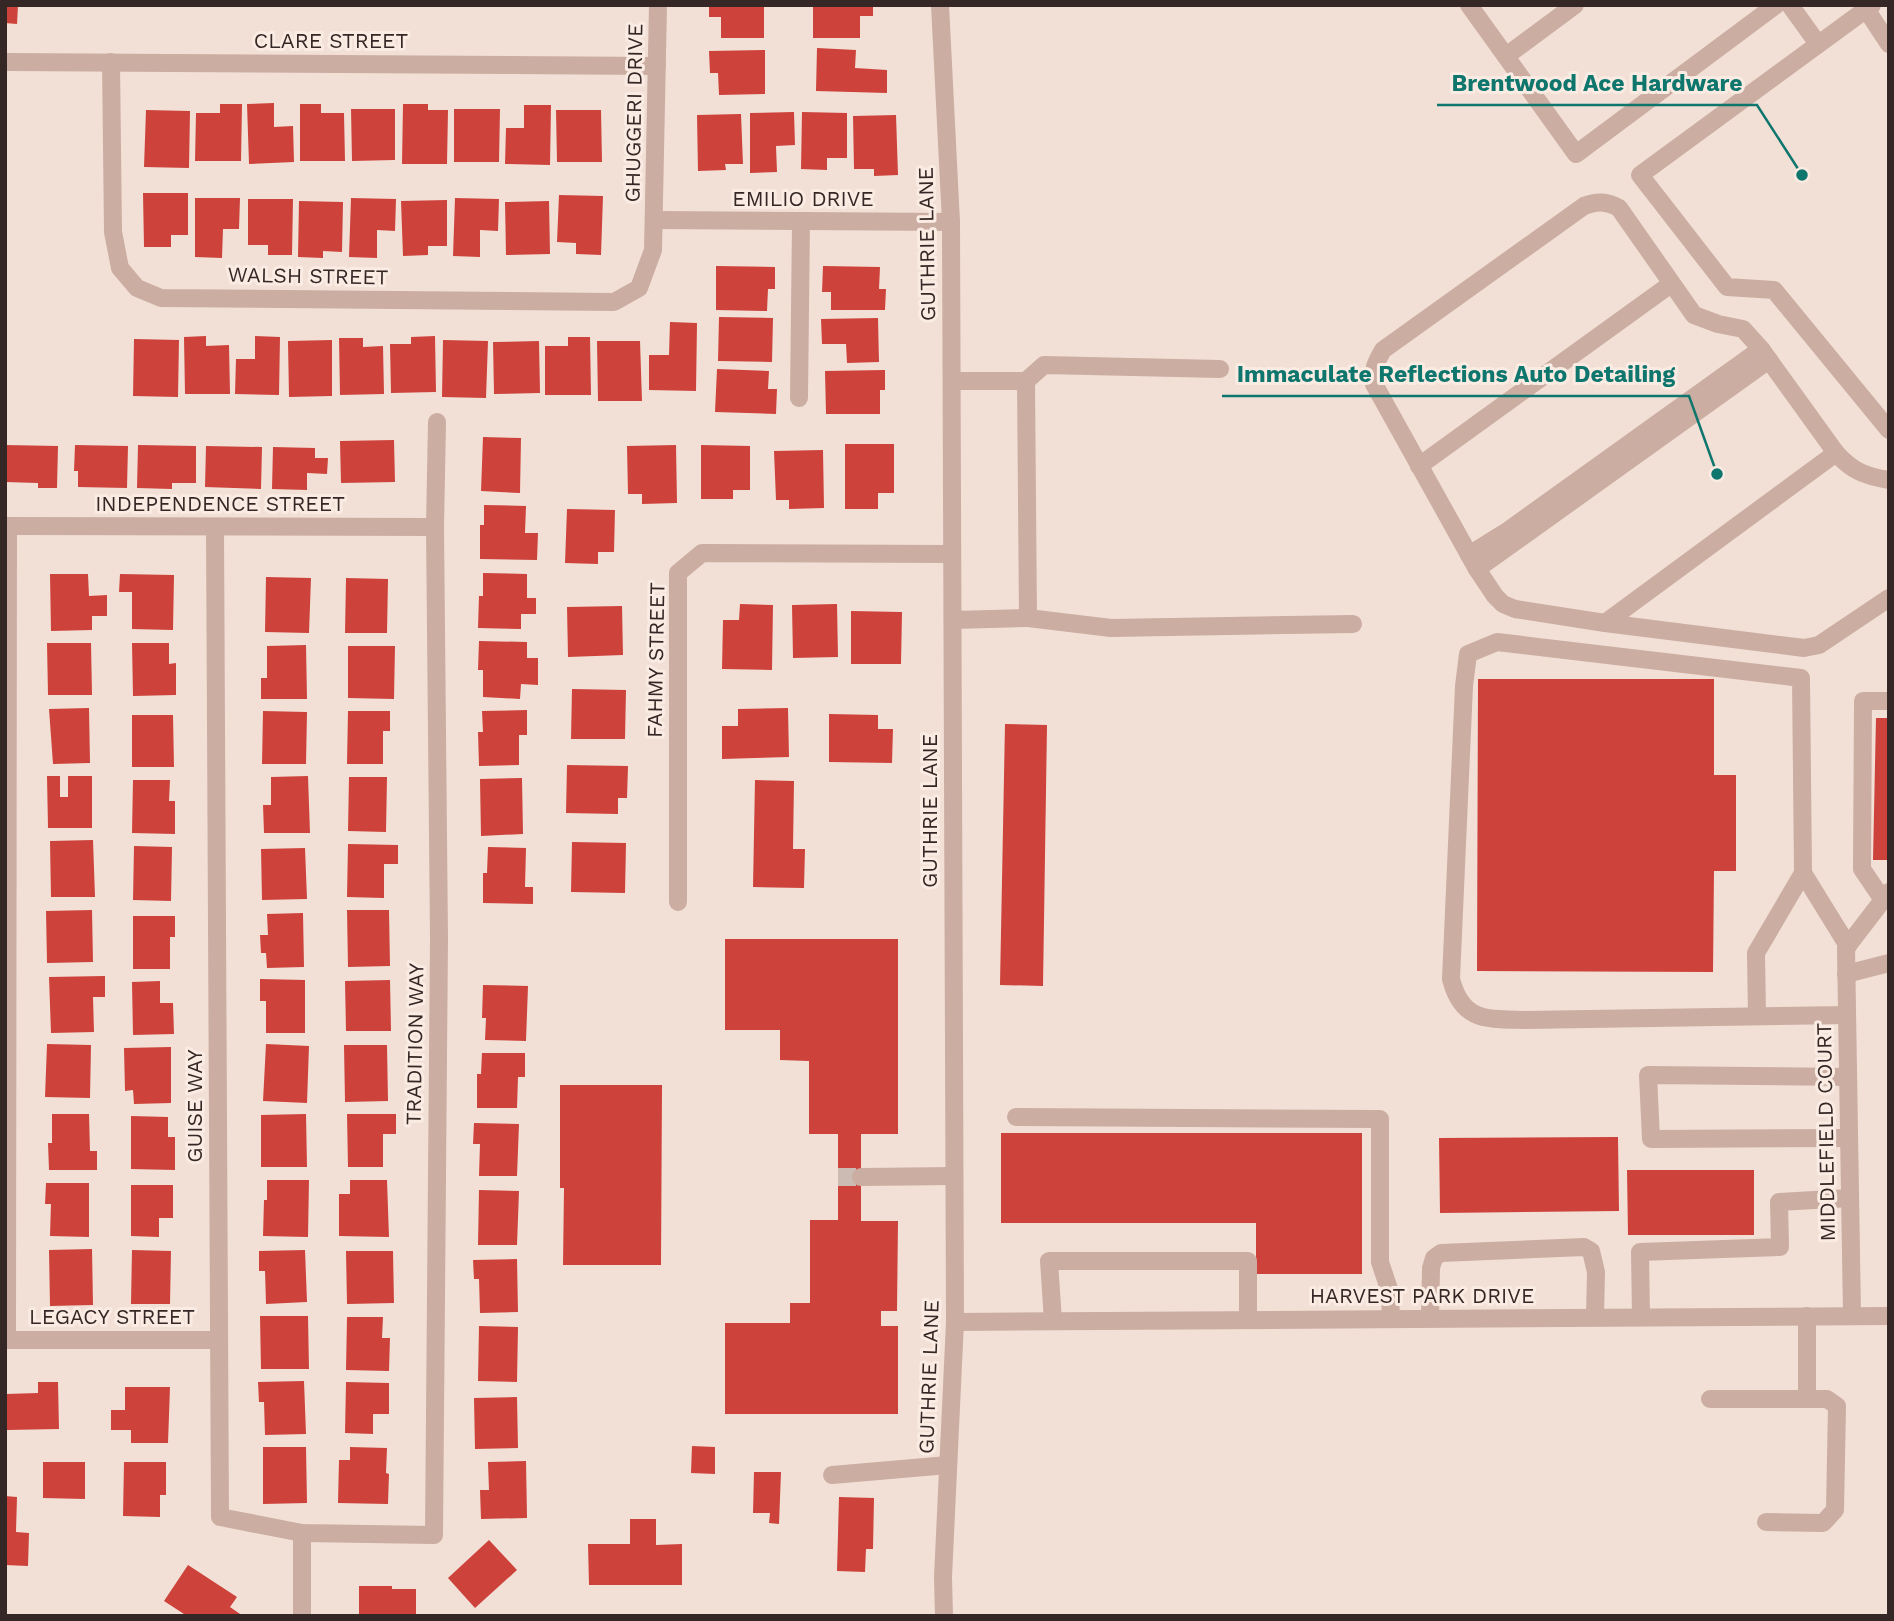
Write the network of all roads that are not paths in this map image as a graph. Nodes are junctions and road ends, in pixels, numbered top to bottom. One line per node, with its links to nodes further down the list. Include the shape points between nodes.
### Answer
1 (658, 5): 13 (street, GHUGGERI DRIVE)
2 (940, 5): 16 (street, GUTHRIE LANE)
3 (1469, 5): 10 (street)
4 (1576, 5): 10 (street)
5 (1776, 5): 10 (street, via 1576,154)
6 (1790, 5): 8 (street)
7 (1869, 7): 8 (street); 9 (street)
8 (1818, 44): 24 (street, via 1640,175 1727,287 1774,290)
9 (1889, 44)
10 (1506, 56)
11 (5, 62): 12 (street, CLARE STREET)
12 (111, 62): 13 (street, CLARE STREET); 14 (street, WALSH STREET, via 113,232 120,268 137,288 161,298 614,302 639,288 653,250)
13 (657, 66): 14 (street, GHUGGERI DRIVE)
14 (655, 220): 15 (street, EMILIO DRIVE)
15 (801, 222): 16 (street, EMILIO DRIVE); 22 (street)
16 (951, 222): 20 (street, GUTHRIE LANE)
17 (1671, 284): 18 (street, via 1694,315 1743,328); 26 (street); 26 (street, via 1619,208 1596,201 1383,349 1374,384)
18 (1765, 354): 25 (street); 33 (street)
19 (1220, 369): 21 (street, via 1044,365)
20 (952, 381): 21 (street); 32 (street, GUTHRIE LANE)
21 (1026, 382): 35 (street)
22 (799, 398)
23 (437, 422): 31 (street, TRADITION WAY)
24 (1889, 430)
25 (1836, 453): 27 (street, via 1848,467); 37 (street)
26 (1419, 466): 33 (street)
27 (1883, 479): 28 (street)
28 (1889, 494)
29 (7, 526): 30 (street, INDEPENDENCE STREET); 64 (street)
30 (215, 527): 31 (street, INDEPENDENCE STREET); 65 (street, GUISE WAY)
31 (435, 527): 71 (street, TRADITION WAY, via 439,951 434,1535)
32 (952, 554): 36 (street, GUTHRIE LANE); 42 (street, FAHMY STREET, via 702,553 678,573)
33 (1473, 562): 37 (street, via 1503,604)
34 (1889, 598): 37 (street, via 1819,645 1804,648)
35 (1028, 618): 36 (street); 38 (street, via 1111,628)
36 (953, 620): 51 (street, GUTHRIE LANE)
37 (1605, 623)
38 (1353, 624)
39 (1889, 701): 41 (street, via 1863,701 1862,869)
40 (1803, 873): 43 (street); 47 (street, via 1756,953); 47 (street, via 1801,678 1497,642 1468,653 1451,979 1456,997 1484,1019)
41 (1886, 896): 43 (street)
42 (678, 902)
43 (1847, 947): 45 (street, MIDDLEFIELD COURT)
44 (1889, 963): 45 (street)
45 (1846, 974): 46 (street, MIDDLEFIELD COURT)
46 (1847, 1015): 47 (street); 48 (street, MIDDLEFIELD COURT)
47 (1756, 1016)
48 (1848, 1077): 50 (street, MIDDLEFIELD COURT); 50 (street, via 1648,1075 1651,1139)
49 (1016, 1117): 60 (street, via 1380,1119 1380,1262 1390,1292)
50 (1849, 1138): 53 (street, MIDDLEFIELD COURT)
51 (954, 1176): 52 (street); 63 (street, GUTHRIE LANE)
52 (861, 1177)
53 (1850, 1199): 54 (street, MIDDLEFIELD COURT); 58 (street, via 1779,1202 1780,1247 1640,1252)
54 (1852, 1315): 55 (street, HARVEST PARK DRIVE); 56 (street, HARVEST PARK DRIVE)
55 (1889, 1315)
56 (1807, 1316): 58 (street, HARVEST PARK DRIVE); 67 (street)
57 (1595, 1317): 58 (street, HARVEST PARK DRIVE); 59 (street, HARVEST PARK DRIVE); 59 (street, via 1596,1272 1591,1251 1584,1247 1441,1253 1431,1268)
58 (1641, 1317)
59 (1430, 1318): 60 (street, HARVEST PARK DRIVE)
60 (1391, 1319): 61 (street, HARVEST PARK DRIVE)
61 (1248, 1320): 62 (street, HARVEST PARK DRIVE); 62 (street, via 1248,1261 1049,1261)
62 (1053, 1321): 63 (street, HARVEST PARK DRIVE)
63 (955, 1322): 68 (street, GUTHRIE LANE)
64 (6, 1340): 65 (street, LEGACY STREET)
65 (219, 1340): 71 (street, GUISE WAY, via 220,1517)
66 (1710, 1399): 67 (street)
67 (1807, 1399): 70 (street, via 1831,1400 1837,1406 1835,1510 1823,1523)
68 (948, 1465): 69 (street); 73 (street, GUTHRIE LANE)
69 (832, 1475)
70 (1766, 1522)
71 (302, 1532): 72 (street)
72 (302, 1616)
73 (944, 1616)

